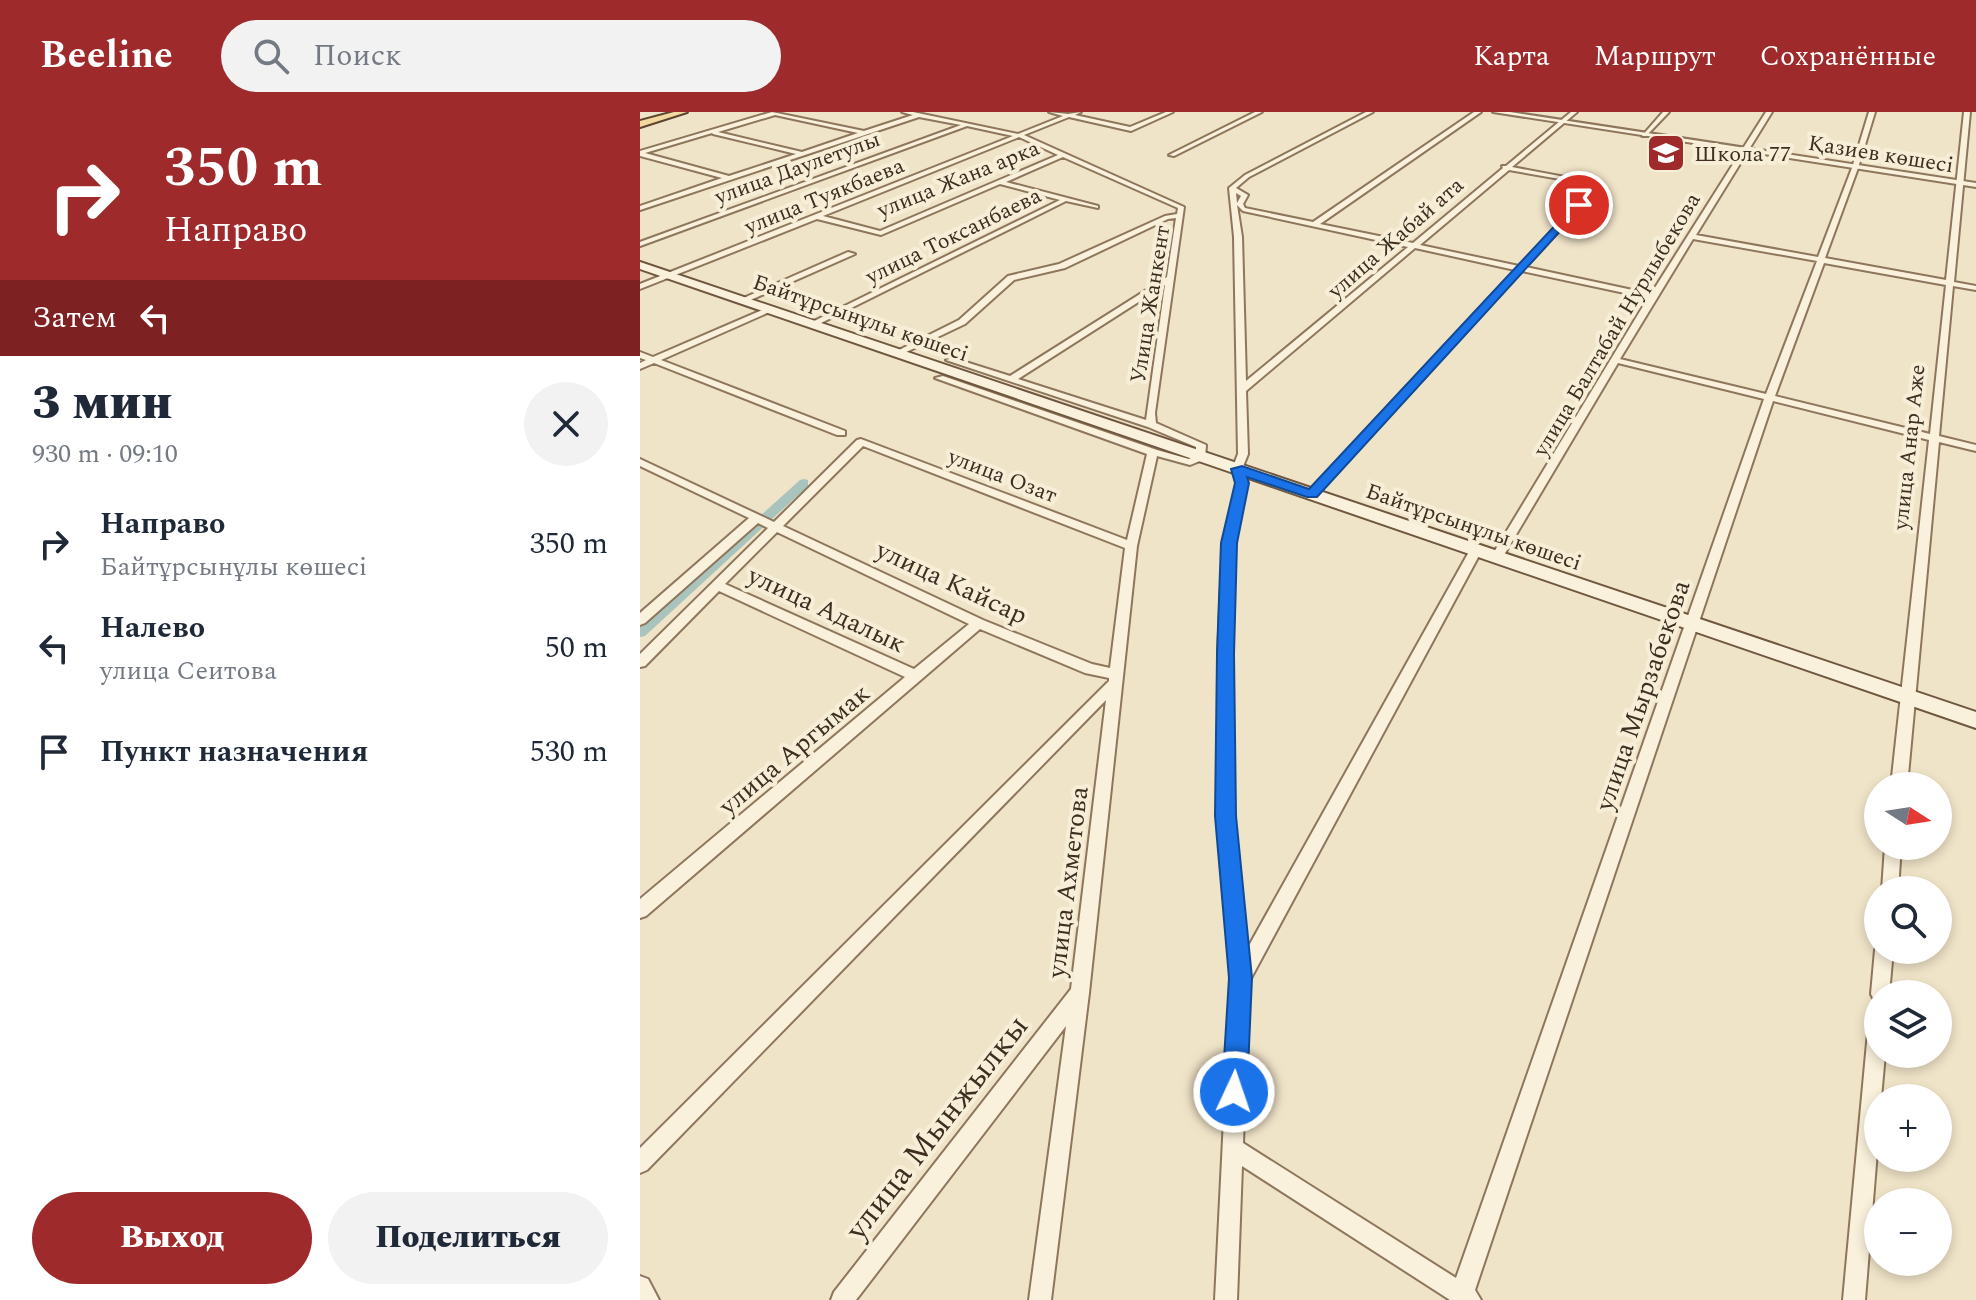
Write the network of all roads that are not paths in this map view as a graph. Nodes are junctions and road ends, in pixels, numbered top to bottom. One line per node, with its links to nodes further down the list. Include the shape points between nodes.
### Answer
1 (669, 112): 19 (main road)
2 (683, 112): 19 (main road)
3 (905, 112): 17 (street, Улица Жанкент)
4 (1052, 112): 18 (street)
5 (1078, 112): 18 (street, улица Туякбаева)
6 (1170, 112): 18 (street, via 1131,129)
7 (1259, 112): 30 (street)
8 (1370, 112): 37 (street)
9 (1478, 112): 45 (street)
10 (1496, 112): 20 (street, Қазиев көшесі)
11 (1574, 112): 20 (street, улица Жабай ата)
12 (1666, 112): 24 (street)
13 (1769, 112): 26 (street, улица Балтабай Нурлыбекова)
14 (1872, 112): 32 (street, улица Мырзабекова)
15 (1967, 112): 35 (street, улица Анар Аже)
16 (777, 113): 22 (street); 23 (street)
17 (919, 115): 21 (street, Улица Жанкент); 23 (street)
18 (1068, 116): 25 (street, улица Туякбаева)
19 (640, 122)
20 (1562, 122): 24 (street, Қазиев көшесі); 31 (street, улица Жабай ата)
21 (966, 124): 25 (street, Улица Жанкент); 47 (street, улица Даулетулы)
22 (713, 132): 27 (street); 28 (street)
23 (864, 133): 28 (street)
24 (1644, 135): 26 (street, Қазиев көшесі)
25 (1021, 136): 29 (street, Улица Жанкент); 43 (street, улица Туякбаева)
26 (1743, 150): 32 (street, Қазиев көшесі); 46 (street, улица Балтабай Нурлыбекова)
27 (640, 154): 33 (street)
28 (802, 154): 33 (street)
29 (1065, 154): 34 (street, улица Жана арка); 44 (street, Улица Жанкент, via 1179,204)
30 (1172, 155)
31 (1504, 167): 48 (street, улица Жабай ата); 52 (street, via 1599,184)
32 (1855, 168): 35 (street, Қазиев көшесі); 50 (street, улица Мырзабекова)
33 (728, 178): 40 (street)
34 (999, 182): 38 (street); 43 (street, улица Жана арка, via 881,233)
35 (1959, 183): 36 (street, Қазиев көшесі); 55 (street, улица Анар Аже)
36 (1976, 185)
37 (1232, 188): 45 (street, via 1245,195 1243,209); 70 (street, via 1238,237)
38 (1066, 199): 41 (street); 61 (street, улица Токсанбаева)
39 (640, 200): 40 (street)
40 (653, 203): 42 (street)
41 (1096, 207)
42 (640, 208)
43 (818, 216): 53 (street, улица Туякбаева)
44 (1181, 216): 54 (street, Улица Жанкент); 62 (street, via 1167,217 1062,266 1016,276 962,322)
45 (1315, 224): 48 (street)
46 (1690, 236): 50 (street); 58 (street, улица Балтабай Нурлыбекова)
47 (640, 244)
48 (1415, 246): 52 (street); 70 (street, улица Жабай ата)
49 (851, 254): 59 (street)
50 (1820, 259): 55 (street); 71 (street, улица Мырзабекова)
51 (640, 265): 53 (main road, Байтұрсынұлы көшесі)
52 (1520, 268): 58 (street); 80 (street)
53 (670, 275): 56 (street, улица Туякбаева); 59 (main road, Байтұрсынұлы көшесі)
54 (1169, 279): 69 (street); 72 (street, Улица Жанкент)
55 (1949, 283): 57 (street); 74 (street, улица Анар Аже)
56 (640, 287)
57 (1976, 288)
58 (1653, 297): 66 (street, улица Балтабай Нурлыбекова)
59 (743, 300): 60 (main road, Байтұрсынұлы көшесі)
60 (770, 310): 61 (main road, Байтұрсынұлы көшесі); 64 (street)
61 (812, 324): 62 (main road, Байтұрсынұлы көшесі)
62 (897, 353): 77 (main road, Байтұрсынұлы көшесі)
63 (640, 355): 64 (street)
64 (654, 360): 67 (street); 73 (street)
65 (950, 360): 69 (street)
66 (1615, 360): 71 (street); 85 (street, улица Балтабай Нурлыбекова)
67 (640, 366)
68 (940, 378): 76 (street)
69 (1012, 379): 72 (street)
70 (1240, 391): 79 (street, via 1243,454)
71 (1770, 397): 74 (street); 89 (street, улица Мырзабекова)
72 (1151, 425): 77 (street, via 1201,445)
73 (841, 433)
74 (1934, 436): 75 (street); 93 (street, улица Анар Аже)
75 (1976, 448)
76 (1153, 452): 77 (street, via 1190,462); 83 (street, улица Ахметова)
77 (1201, 457): 79 (main road, Байтұрсынұлы көшесі)
78 (640, 462): 81 (street)
79 (1237, 469): 80 (main road, Байтұрсынұлы көшесі); 97 (street, via 1242,483 1229,543 1226,816)
80 (1312, 494): 84 (main road, Байтұрсынұлы көшесі)
81 (756, 518): 82 (street, улица Кайсар); 87 (street)
82 (774, 526): 83 (street, улица Озат, via 861,442); 86 (street); 88 (street, улица Кайсар)
83 (1131, 546): 92 (street, улица Ахметова)
84 (1476, 550): 85 (main road, Байтұрсынұлы көшесі); 97 (street)
85 (1497, 557): 89 (main road, Байтұрсынұлы көшесі)
86 (718, 586): 90 (street); 91 (street, улица Адалык)
87 (640, 620)
88 (978, 623): 91 (street, улица Аргымак); 92 (street, улица Кайсар)
89 (1692, 624): 93 (main road, Байтұрсынұлы көшесі); 103 (street, улица Мырзабекова)
90 (640, 662)
91 (916, 676): 96 (street, улица Аргымак)
92 (1116, 678): 98 (street, улица Ахметова); 101 (street)
93 (1907, 697): 94 (main road, Байтұрсынұлы көшесі); 95 (street, улица Анар Аже)
94 (1976, 720)
95 (1900, 772)
96 (640, 910)
97 (1240, 978): 100 (street)
98 (1080, 993): 105 (street, улица Мынжылкы); 106 (street, улица Ахметова)
99 (1874, 1068): 108 (street)
100 (1232, 1148): 103 (street); 107 (street)
101 (640, 1163)
102 (640, 1287): 104 (street)
103 (1466, 1297)
104 (648, 1300)
105 (842, 1300)
106 (1040, 1300)
107 (1226, 1300)
108 (1854, 1300)

